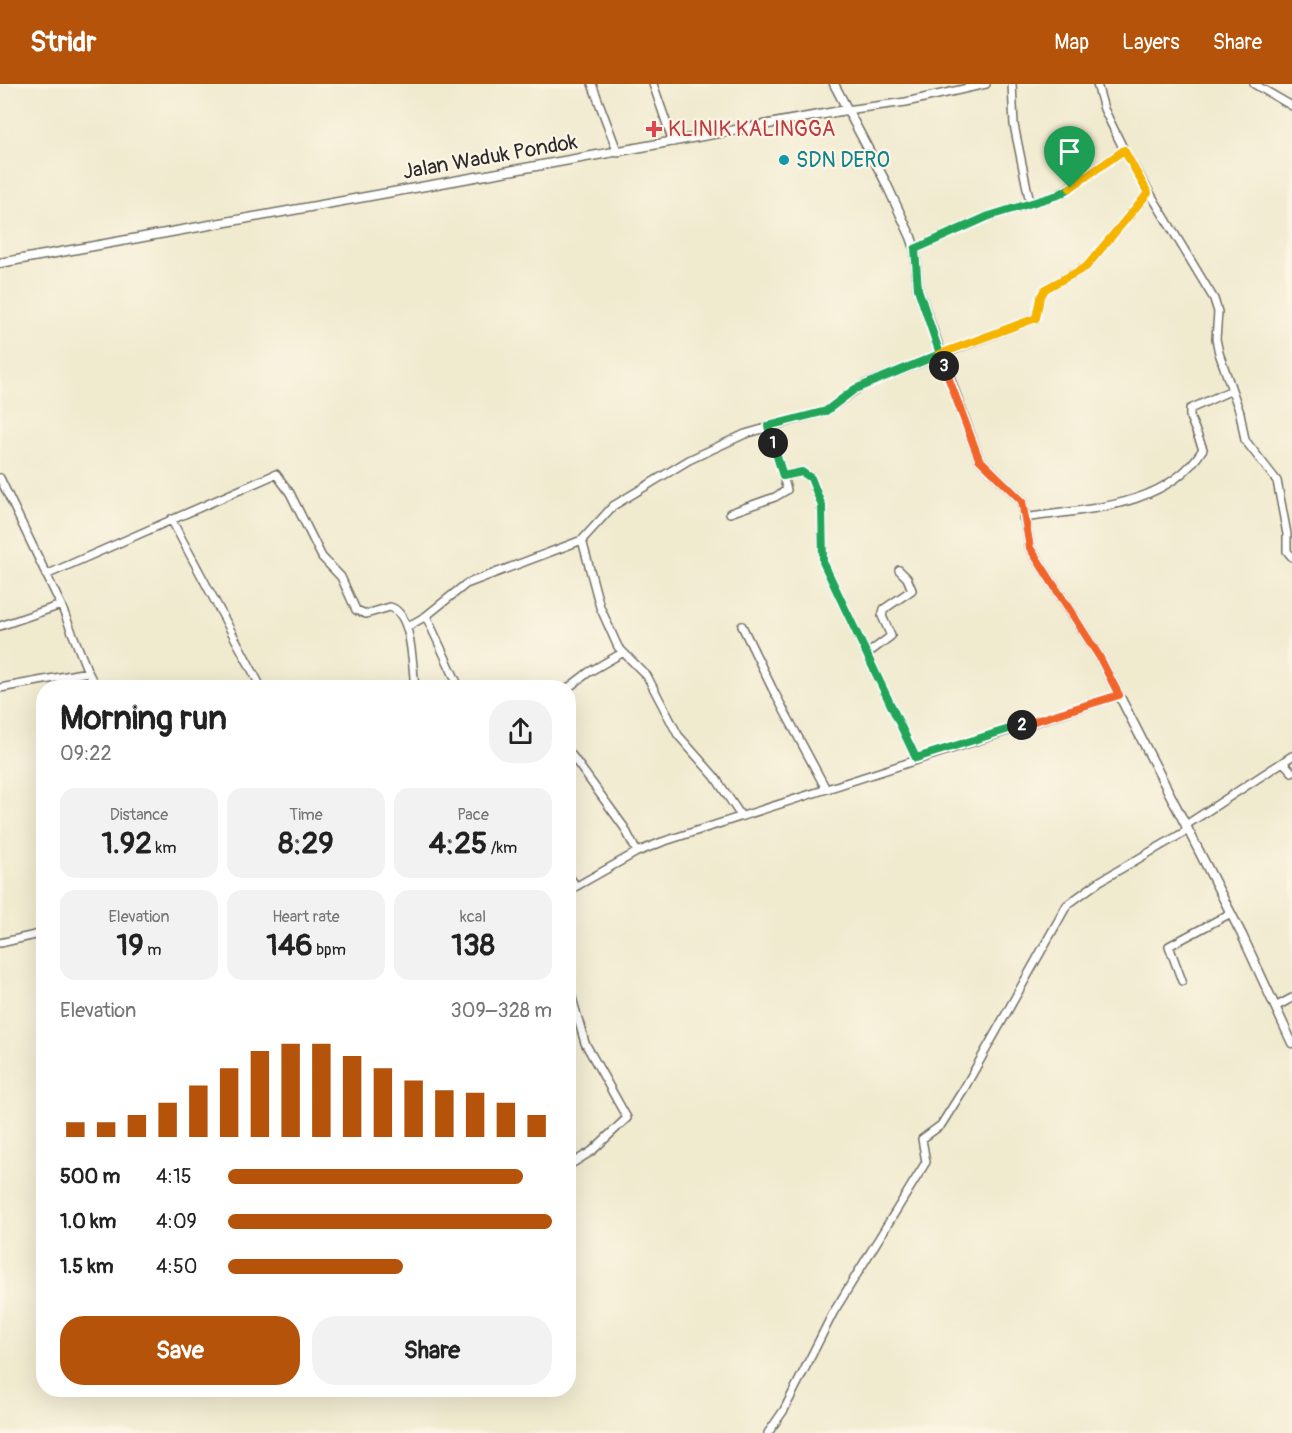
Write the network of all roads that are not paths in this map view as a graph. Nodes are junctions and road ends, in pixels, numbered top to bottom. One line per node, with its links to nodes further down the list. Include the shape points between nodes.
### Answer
1 (592, 84): 12 (street)
2 (653, 84): 10 (street)
3 (834, 84): 9 (street)
4 (986, 84): 9 (street, Jalan Waduk Pondok, via 906,102)
5 (1012, 84): 14 (street, via 1014,125)
6 (1097, 84): 11 (street)
7 (1254, 84): 8 (street)
8 (1292, 106)
9 (846, 110): 10 (street, Jalan Waduk Pondok); 15 (street, via 885,181)
10 (673, 142): 12 (street, Jalan Waduk Pondok)
11 (1124, 150): 13 (street); 14 (street, via 1070,188)
12 (618, 153): 16 (street, Jalan Waduk Pondok)
13 (1148, 193): 17 (street, via 1086,267 1045,289 1036,318); 18 (street, via 1214,298 1218,312 1216,339)
14 (1030, 202): 15 (street)
15 (915, 249): 17 (street, via 918,289)
16 (0, 263)
17 (940, 354): 19 (street, via 855,389 826,411); 23 (street, via 979,459 1022,501)
18 (1232, 390): 23 (street, via 1190,409 1203,449 1168,485 1122,504); 26 (street, via 1245,441 1277,481)
19 (768, 426): 20 (street); 25 (street, via 689,460 633,492 606,512)
20 (783, 476): 22 (street, via 785,492); 35 (street, via 802,472 811,478 823,508 823,562)
21 (0, 478): 28 (street)
22 (730, 513)
23 (1023, 518): 45 (street, via 1030,548 1039,565 1099,656)
24 (171, 519): 28 (street); 33 (street, via 276,474 290,493 322,557 341,577 356,610 366,614 394,608); 39 (street)
25 (582, 540): 30 (street, via 477,578); 34 (street, via 600,607)
26 (1289, 554)
27 (900, 570): 35 (street, via 912,590 884,609 882,616 891,636)
28 (46, 575): 29 (street)
29 (60, 605): 31 (street); 36 (street)
30 (426, 616): 33 (street); 41 (street)
31 (0, 626)
32 (742, 626): 51 (street)
33 (407, 627): 40 (street)
34 (622, 653): 43 (street); 52 (street, via 647,676 678,735 715,777)
35 (867, 654): 47 (street)
36 (88, 672): 37 (street); 38 (street)
37 (44, 680)
38 (92, 680)
39 (257, 680)
40 (414, 680)
41 (456, 680)
42 (36, 681): 44 (street)
43 (576, 682)
44 (0, 688)
45 (1119, 695): 47 (street); 53 (street)
46 (1292, 756): 49 (street)
47 (916, 758): 51 (street)
48 (576, 761): 54 (street, via 624,827)
49 (1282, 762): 50 (street); 53 (street)
50 (1292, 772)
51 (826, 789): 52 (street)
52 (741, 816): 54 (street)
53 (1187, 828): 56 (street); 65 (street, via 1156,851 1100,881 1064,909 965,1088 941,1125 922,1139 926,1162 833,1313 784,1410)
54 (637, 852): 55 (street)
55 (576, 886)
56 (1231, 913): 59 (street, via 1169,946); 61 (street)
57 (36, 935): 58 (street)
58 (0, 943)
59 (1182, 981)
60 (1292, 998): 61 (street)
61 (1275, 1007): 63 (street)
62 (576, 1012): 64 (street, via 585,1043 627,1118)
63 (1292, 1043)
64 (576, 1161)
65 (768, 1433)

